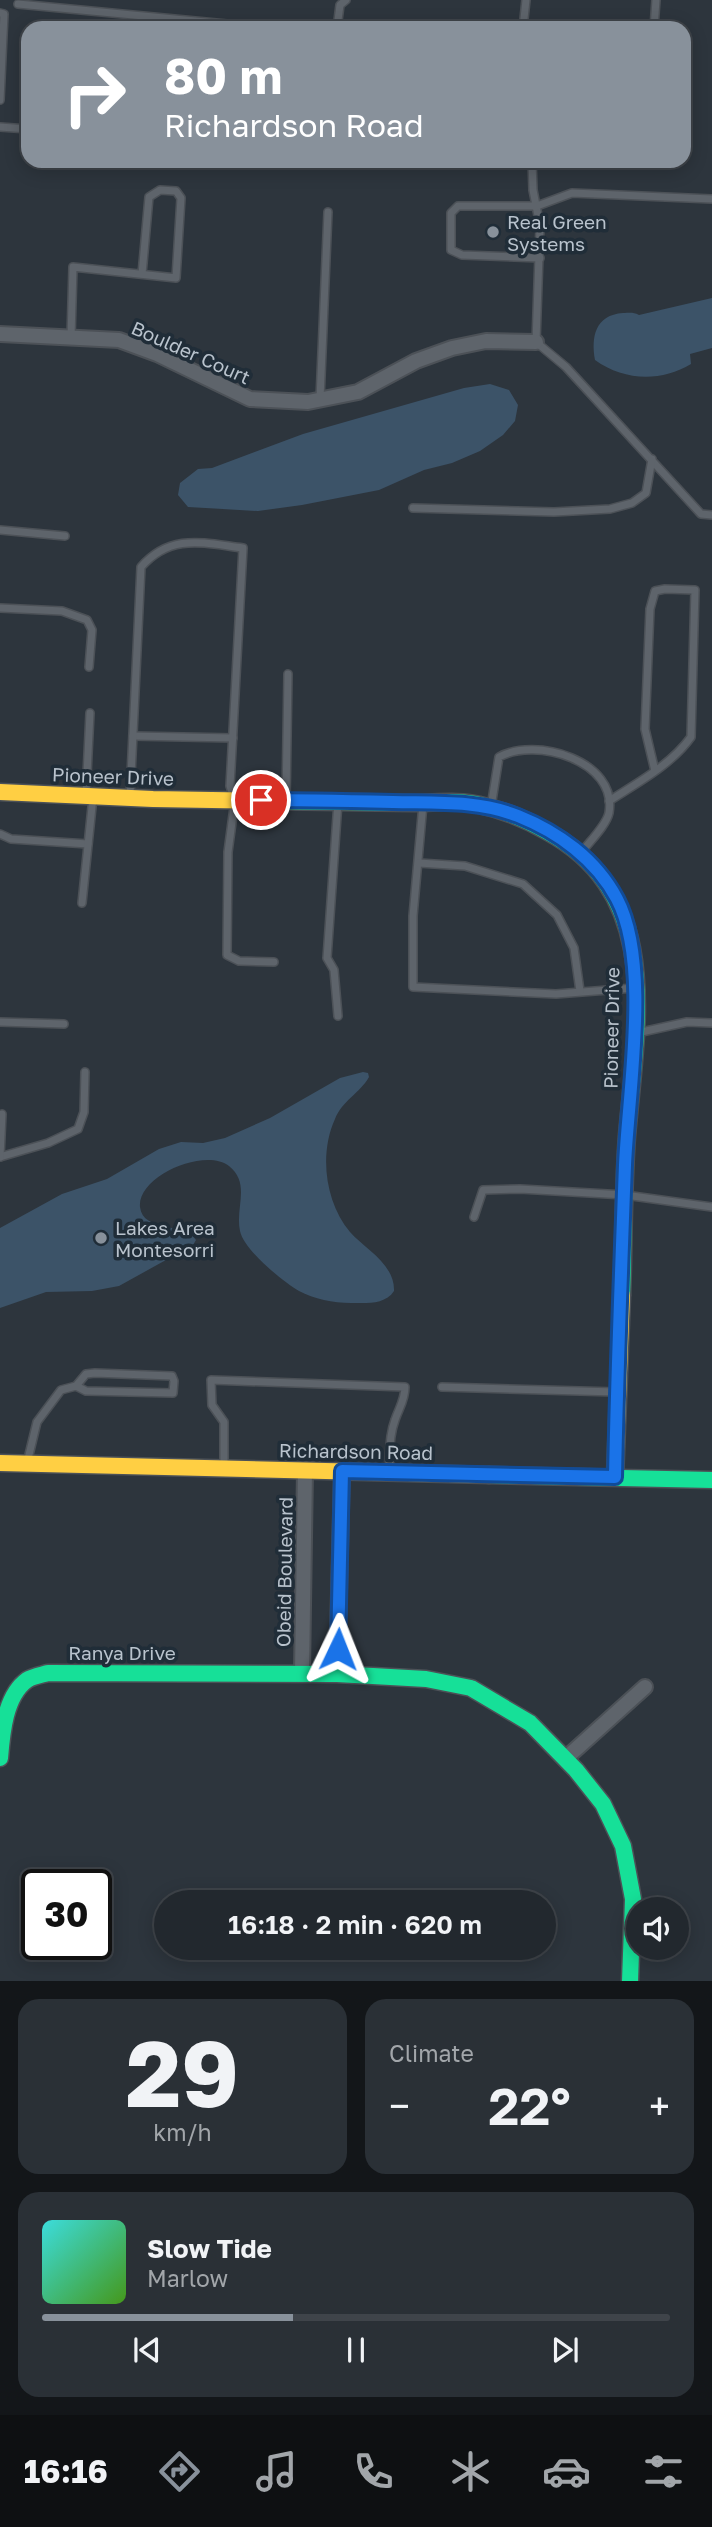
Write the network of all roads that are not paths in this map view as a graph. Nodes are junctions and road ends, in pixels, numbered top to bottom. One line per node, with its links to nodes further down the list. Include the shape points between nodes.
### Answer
1 (346, 0): 7 (lane, via 340,5)
2 (526, 0): 8 (lane)
3 (656, 0): 9 (lane)
4 (18, 2): 5 (lane); 6 (lane)
5 (2, 13): 10 (lane)
6 (201, 21)
7 (338, 21)
8 (524, 21)
9 (654, 21)
10 (0, 100)
11 (0, 127): 12 (lane)
12 (21, 128)
13 (532, 168): 15 (lane)
14 (712, 199): 15 (lane, via 572,193)
15 (537, 206): 17 (lane); 17 (lane, via 458,206 451,213 451,250 462,255)
16 (328, 212): 22 (lane)
17 (540, 258): 21 (lane)
18 (142, 274): 18 (lane, via 176,278 181,198 176,191 160,190 149,197); 20 (lane, via 73,267)
19 (0, 334): 20 (street, Boulder Court)
20 (71, 337): 22 (street, Boulder Court, via 119,340 250,399)
21 (536, 342): 22 (street, Boulder Court, via 486,341 452,348 358,392); 23 (lane, via 566,367)
22 (320, 399)
23 (652, 459): 24 (lane, via 646,493 610,509); 25 (lane, via 701,514)
24 (413, 508)
25 (712, 515)
26 (0, 530): 27 (lane)
27 (65, 536)
28 (0, 608): 29 (lane, via 62,611 87,620 92,630)
29 (89, 667)
30 (288, 674): 39 (lane)
31 (90, 713): 36 (lane)
32 (133, 736): 33 (lane); 33 (lane, via 141,567 152,554 173,544 200,543 243,548); 37 (lane)
33 (233, 738): 38 (lane, via 230,786)
34 (655, 771): 34 (lane, via 691,737 695,590 655,591 650,608 645,729); 41 (lane)
35 (0, 792): 36 (street, Pioneer Drive)
36 (90, 796): 37 (street, Pioneer Drive); 45 (lane)
37 (130, 798): 38 (street, Pioneer Drive)
38 (235, 800): 39 (street, Pioneer Drive); 49 (lane, via 228,852 227,955 239,961)
39 (286, 800): 40 (street, Pioneer Drive)
40 (338, 801): 42 (street, Pioneer Drive); 52 (lane, via 327,958 334,970)
41 (609, 801): 43 (lane, via 594,771 574,757 525,748 499,757); 46 (lane, via 608,816)
42 (423, 803): 43 (street, Pioneer Drive); 47 (lane)
43 (490, 808): 46 (street, Pioneer Drive, via 559,837)
44 (0, 834): 45 (lane, via 11,839)
45 (88, 844): 48 (lane)
46 (580, 854): 50 (street, Pioneer Drive, via 618,900 632,950)
47 (419, 863): 51 (lane, via 465,866 523,884 557,915 573,948); 51 (lane, via 413,986 556,994)
48 (82, 903)
49 (274, 962)
50 (635, 988): 51 (lane); 56 (street, Pioneer Drive)
51 (580, 991)
52 (338, 1016)
53 (0, 1022): 55 (lane)
54 (712, 1023): 56 (lane, via 687,1022)
55 (64, 1024)
56 (633, 1034): 60 (street, Pioneer Drive)
57 (85, 1072): 59 (lane, via 84,1112 78,1129)
58 (2, 1114): 59 (lane)
59 (0, 1157)
60 (625, 1195): 61 (lane); 62 (lane, via 483,1190); 65 (street, Pioneer Drive)
61 (712, 1207)
62 (474, 1217)
63 (76, 1386): 63 (lane, via 86,1374 95,1373 172,1376 174,1381 173,1393 86,1391); 67 (lane, via 61,1390 37,1422)
64 (442, 1387): 65 (lane)
65 (617, 1392): 72 (street, Pioneer Drive)
66 (0, 1464): 67 (street, Richardson Road)
67 (27, 1464): 68 (street, Richardson Road)
68 (224, 1469): 69 (street, Richardson Road); 71 (lane, via 224,1422 212,1405 211,1380 405,1387 405,1399 394,1422)
69 (305, 1471): 70 (street, Richardson Road); 74 (street, Obeid Boulevard)
70 (342, 1471): 71 (street, Richardson Road); 75 (street)
71 (390, 1473): 72 (street, Richardson Road)
72 (615, 1477): 73 (street, Richardson Road)
73 (712, 1480)
74 (302, 1674): 75 (street, Ranya Drive); 77 (street, Ranya Drive, via 48,1673 28,1679 17,1692 4,1725)
75 (337, 1674): 78 (street, Ranya Drive, via 426,1679 471,1688 530,1723)
76 (645, 1687): 78 (street)
77 (0, 1758)
78 (565, 1759): 79 (street, Ranya Drive, via 603,1804 623,1846 634,1899)
79 (630, 1981)

